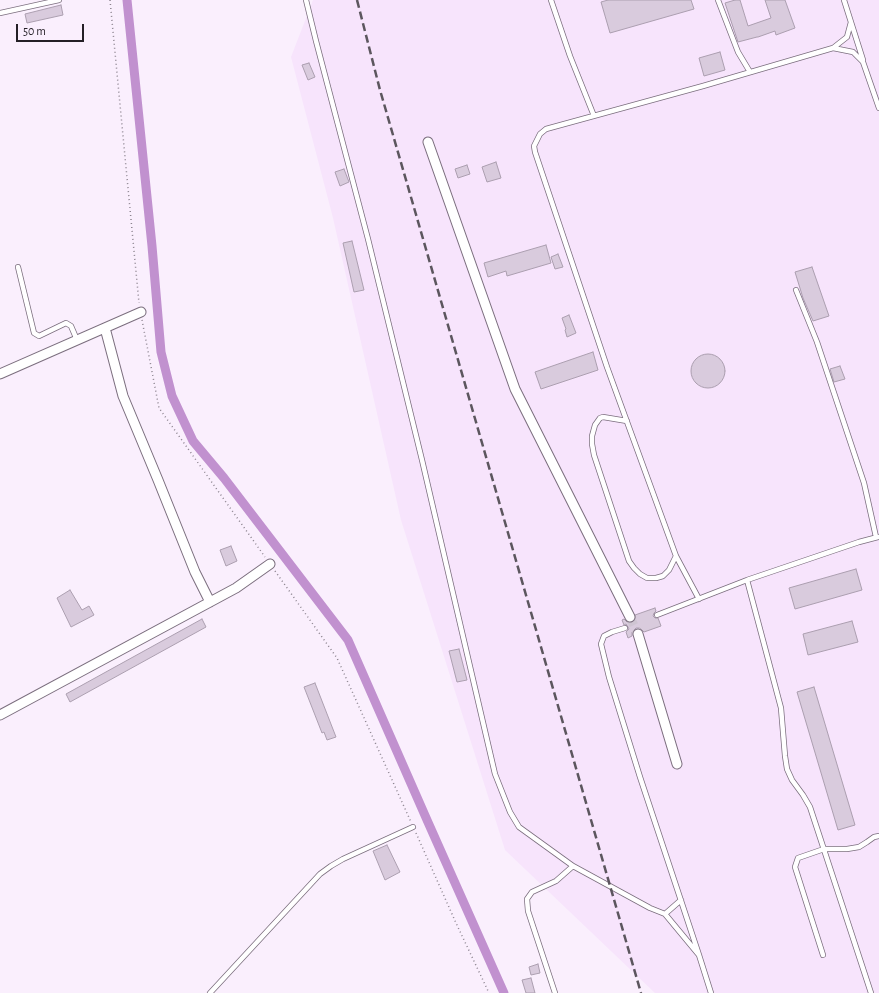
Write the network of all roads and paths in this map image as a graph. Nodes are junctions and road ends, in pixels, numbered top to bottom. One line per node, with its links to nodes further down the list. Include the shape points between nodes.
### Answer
1 (59, 0): 7 (lane)
2 (110, 0): 17 (path)
3 (306, 0): 37 (lane, via 422,460 495,774 510,812 519,826)
4 (551, 0): 13 (lane)
5 (718, 0): 11 (lane, via 738,52)
6 (844, 0): 8 (lane)
7 (0, 13)
8 (851, 22): 9 (lane, via 847,37); 10 (lane)
9 (833, 48): 10 (lane, via 853,52); 11 (lane)
10 (863, 62): 12 (lane)
11 (750, 72): 13 (lane)
12 (879, 108)
13 (594, 116): 21 (lane, via 546,129 540,134 534,146)
14 (428, 142): 29 (street, via 515,389)
15 (18, 267): 19 (lane, via 34,333 39,336 66,323 71,326)
16 (796, 290): 22 (lane, via 819,349 864,484)
17 (141, 312): 18 (street); 24 (path, via 158,408)
18 (105, 328): 19 (street); 27 (street, via 124,396 195,572)
19 (77, 340): 20 (street)
20 (0, 374)
21 (627, 421): 23 (lane); 23 (lane, via 600,418 595,424 592,444 629,561 640,574 647,578 656,578 670,570)
22 (878, 537): 25 (lane)
23 (676, 556): 26 (lane)
24 (270, 564): 27 (street, via 236,588); 34 (path, via 337,658)
25 (747, 580): 26 (lane); 36 (lane, via 781,708 787,769 810,807)
26 (699, 599): 28 (lane)
27 (210, 602): 32 (street)
28 (657, 615)
29 (630, 617)
30 (625, 628): 38 (lane, via 604,636 601,644 640,777)
31 (638, 634): 33 (street)
32 (0, 715)
33 (677, 764)
34 (413, 827): 42 (lane, via 343,859 320,874); 43 (path)
35 (879, 836): 36 (lane, via 853,848)
36 (824, 849): 41 (lane, via 798,858 795,867); 46 (lane)
37 (573, 866): 39 (lane); 44 (lane, via 556,881 532,892 527,898 528,911)
38 (681, 900): 39 (lane); 40 (lane)
39 (664, 914): 40 (lane)
40 (700, 955): 45 (lane)
41 (823, 955)
42 (210, 993)
43 (490, 993)
44 (555, 993)
45 (711, 993)
46 (871, 993)

